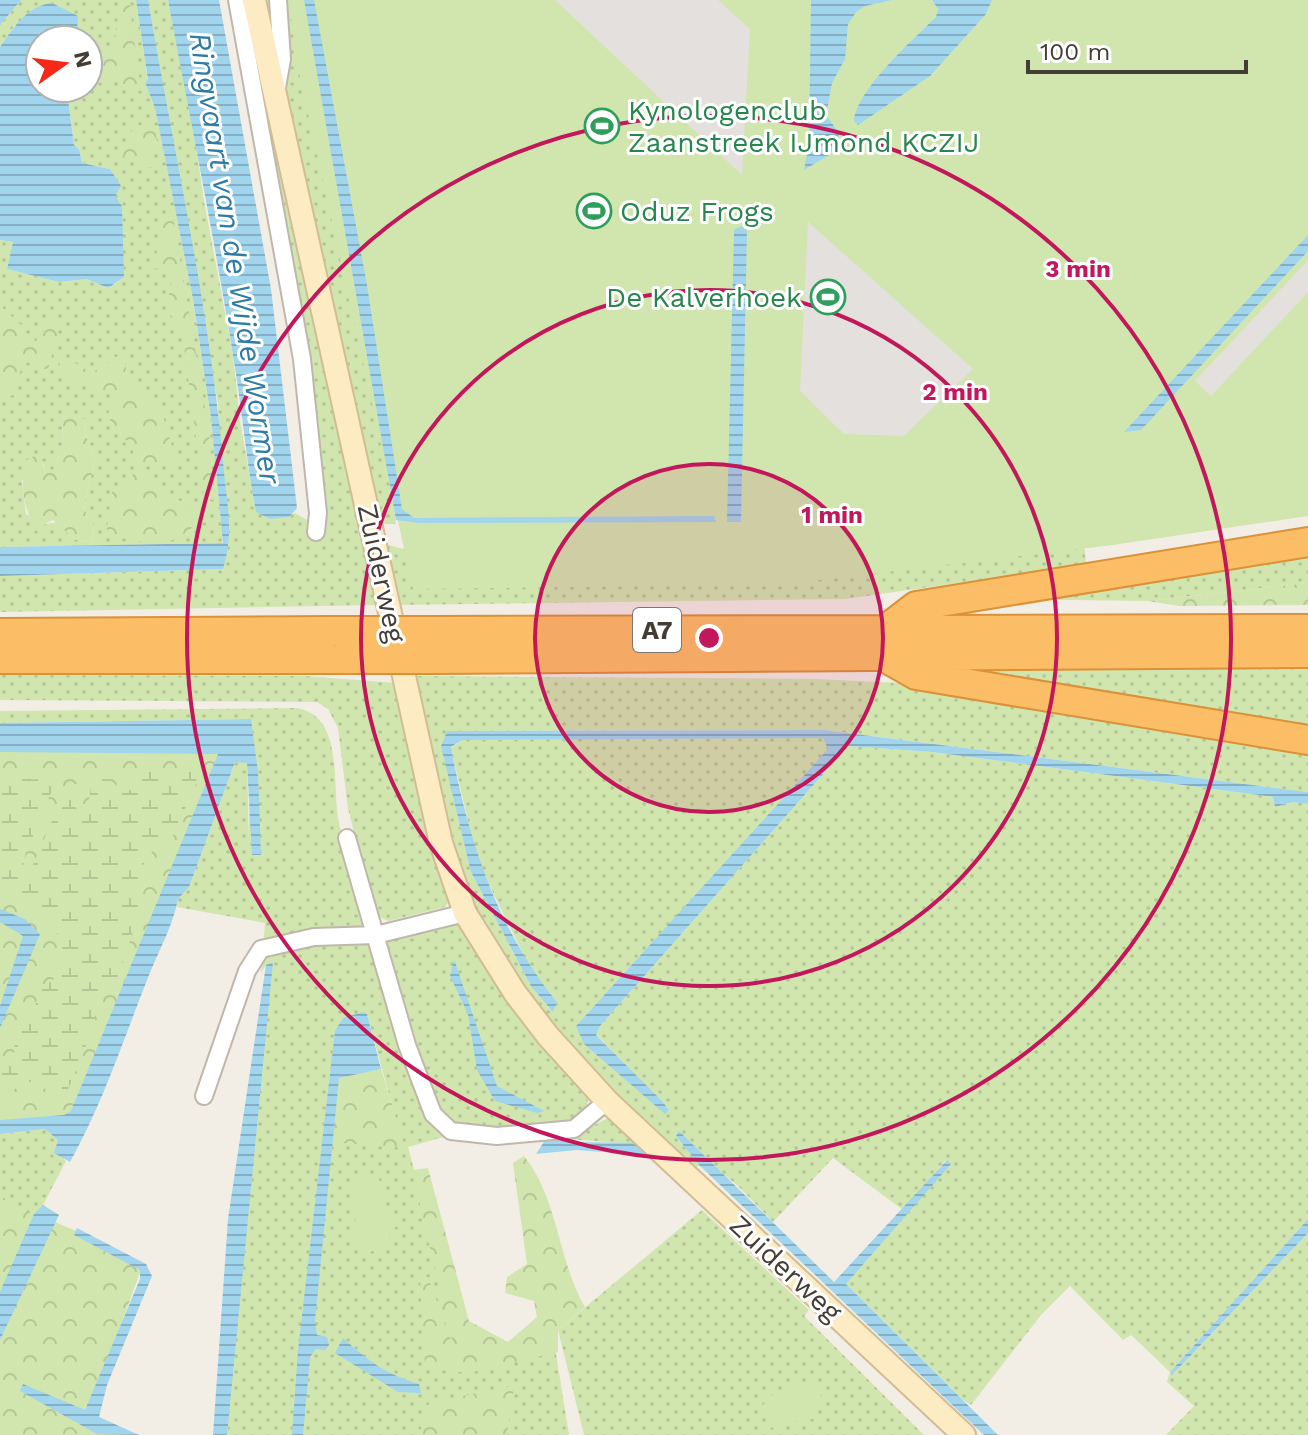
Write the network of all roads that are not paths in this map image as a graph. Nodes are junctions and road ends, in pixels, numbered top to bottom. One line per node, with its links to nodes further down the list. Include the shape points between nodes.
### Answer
1 (237, 0): 5 (street, Zuiderweg, via 302,359)
2 (254, 0): 4 (street, Zuiderweg)
3 (278, 0): 4 (street, via 282,59)
4 (274, 101): 15 (street, Zuiderweg, via 441,843)
5 (316, 532)
6 (1308, 542): 9 (highway, via 916,606)
7 (1308, 629): 9 (highway, A7)
8 (0, 633): 10 (highway, A7)
9 (885, 643): 10 (highway, A7, bridge, via 429,631); 10 (highway, A7, bridge, via 430,659); 11 (highway, A7); 13 (highway, A7, via 916,675)
10 (336, 645): 12 (highway, A7)
11 (1308, 653)
12 (0, 659)
13 (1308, 740)
14 (347, 838): 16 (street)
15 (465, 913): 16 (street); 18 (street, Zuiderweg, via 515,993)
16 (376, 935): 17 (street, via 314,937 261,949 247,971); 18 (street, via 433,1114 451,1131 497,1136 574,1129)
17 (204, 1096)
18 (607, 1101): 19 (street, Zuiderweg)
19 (964, 1435)

